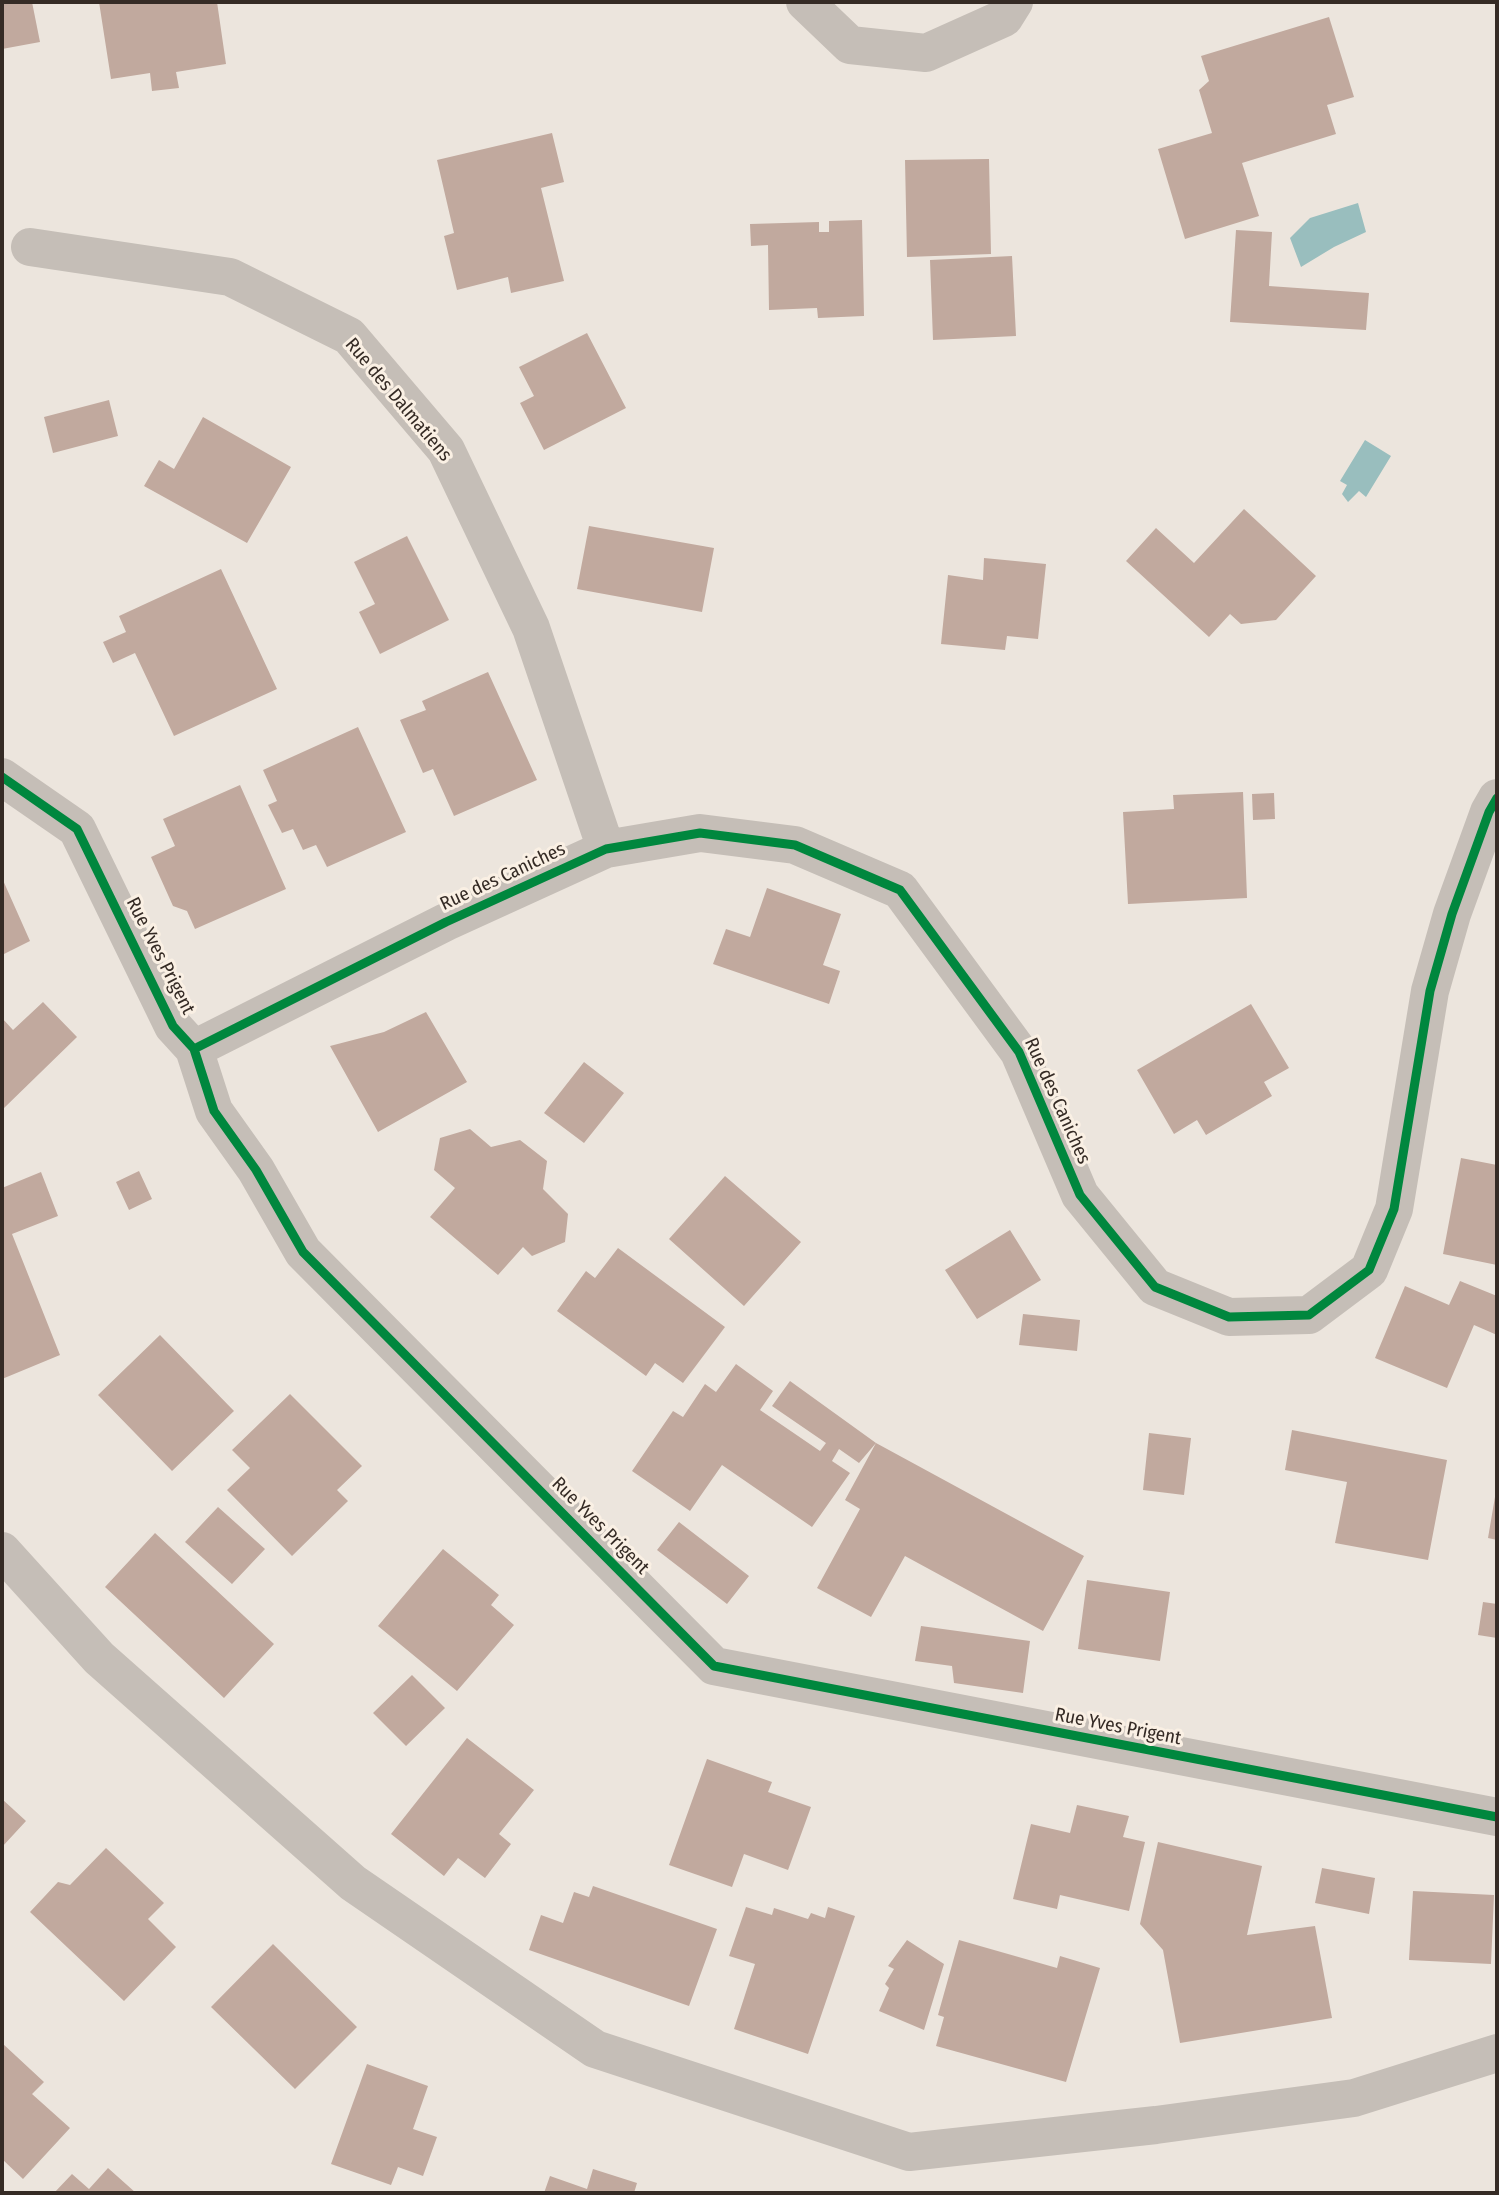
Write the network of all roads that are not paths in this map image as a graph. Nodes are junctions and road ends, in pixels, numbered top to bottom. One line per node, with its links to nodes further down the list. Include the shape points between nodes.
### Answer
1 (805, 2): 2 (street, via 849,45 926,52 1004,18)
2 (1014, 2)
3 (30, 247): 6 (street, Rue des Dalmatiens, via 230,277 349,336 446,450 531,628)
4 (2, 777): 7 (street, Rue Yves Prigent, via 77,828 173,1026)
5 (1497, 798): 6 (street, Rue des Caniches, via 1452,914 1430,991 1394,1209 1369,1270 1309,1315 1230,1317 1155,1287 1080,1195 1019,1052 900,890 795,845 700,832)
6 (606, 849): 7 (street, Rue des Caniches, via 446,922)
7 (194, 1049): 9 (street, Rue Yves Prigent, via 214,1111 256,1170 303,1252 714,1665)
8 (2, 1551): 10 (street, via 99,1658 353,1883 595,2049 909,2152 1354,2098)
9 (1497, 1817)
10 (1497, 2053)

